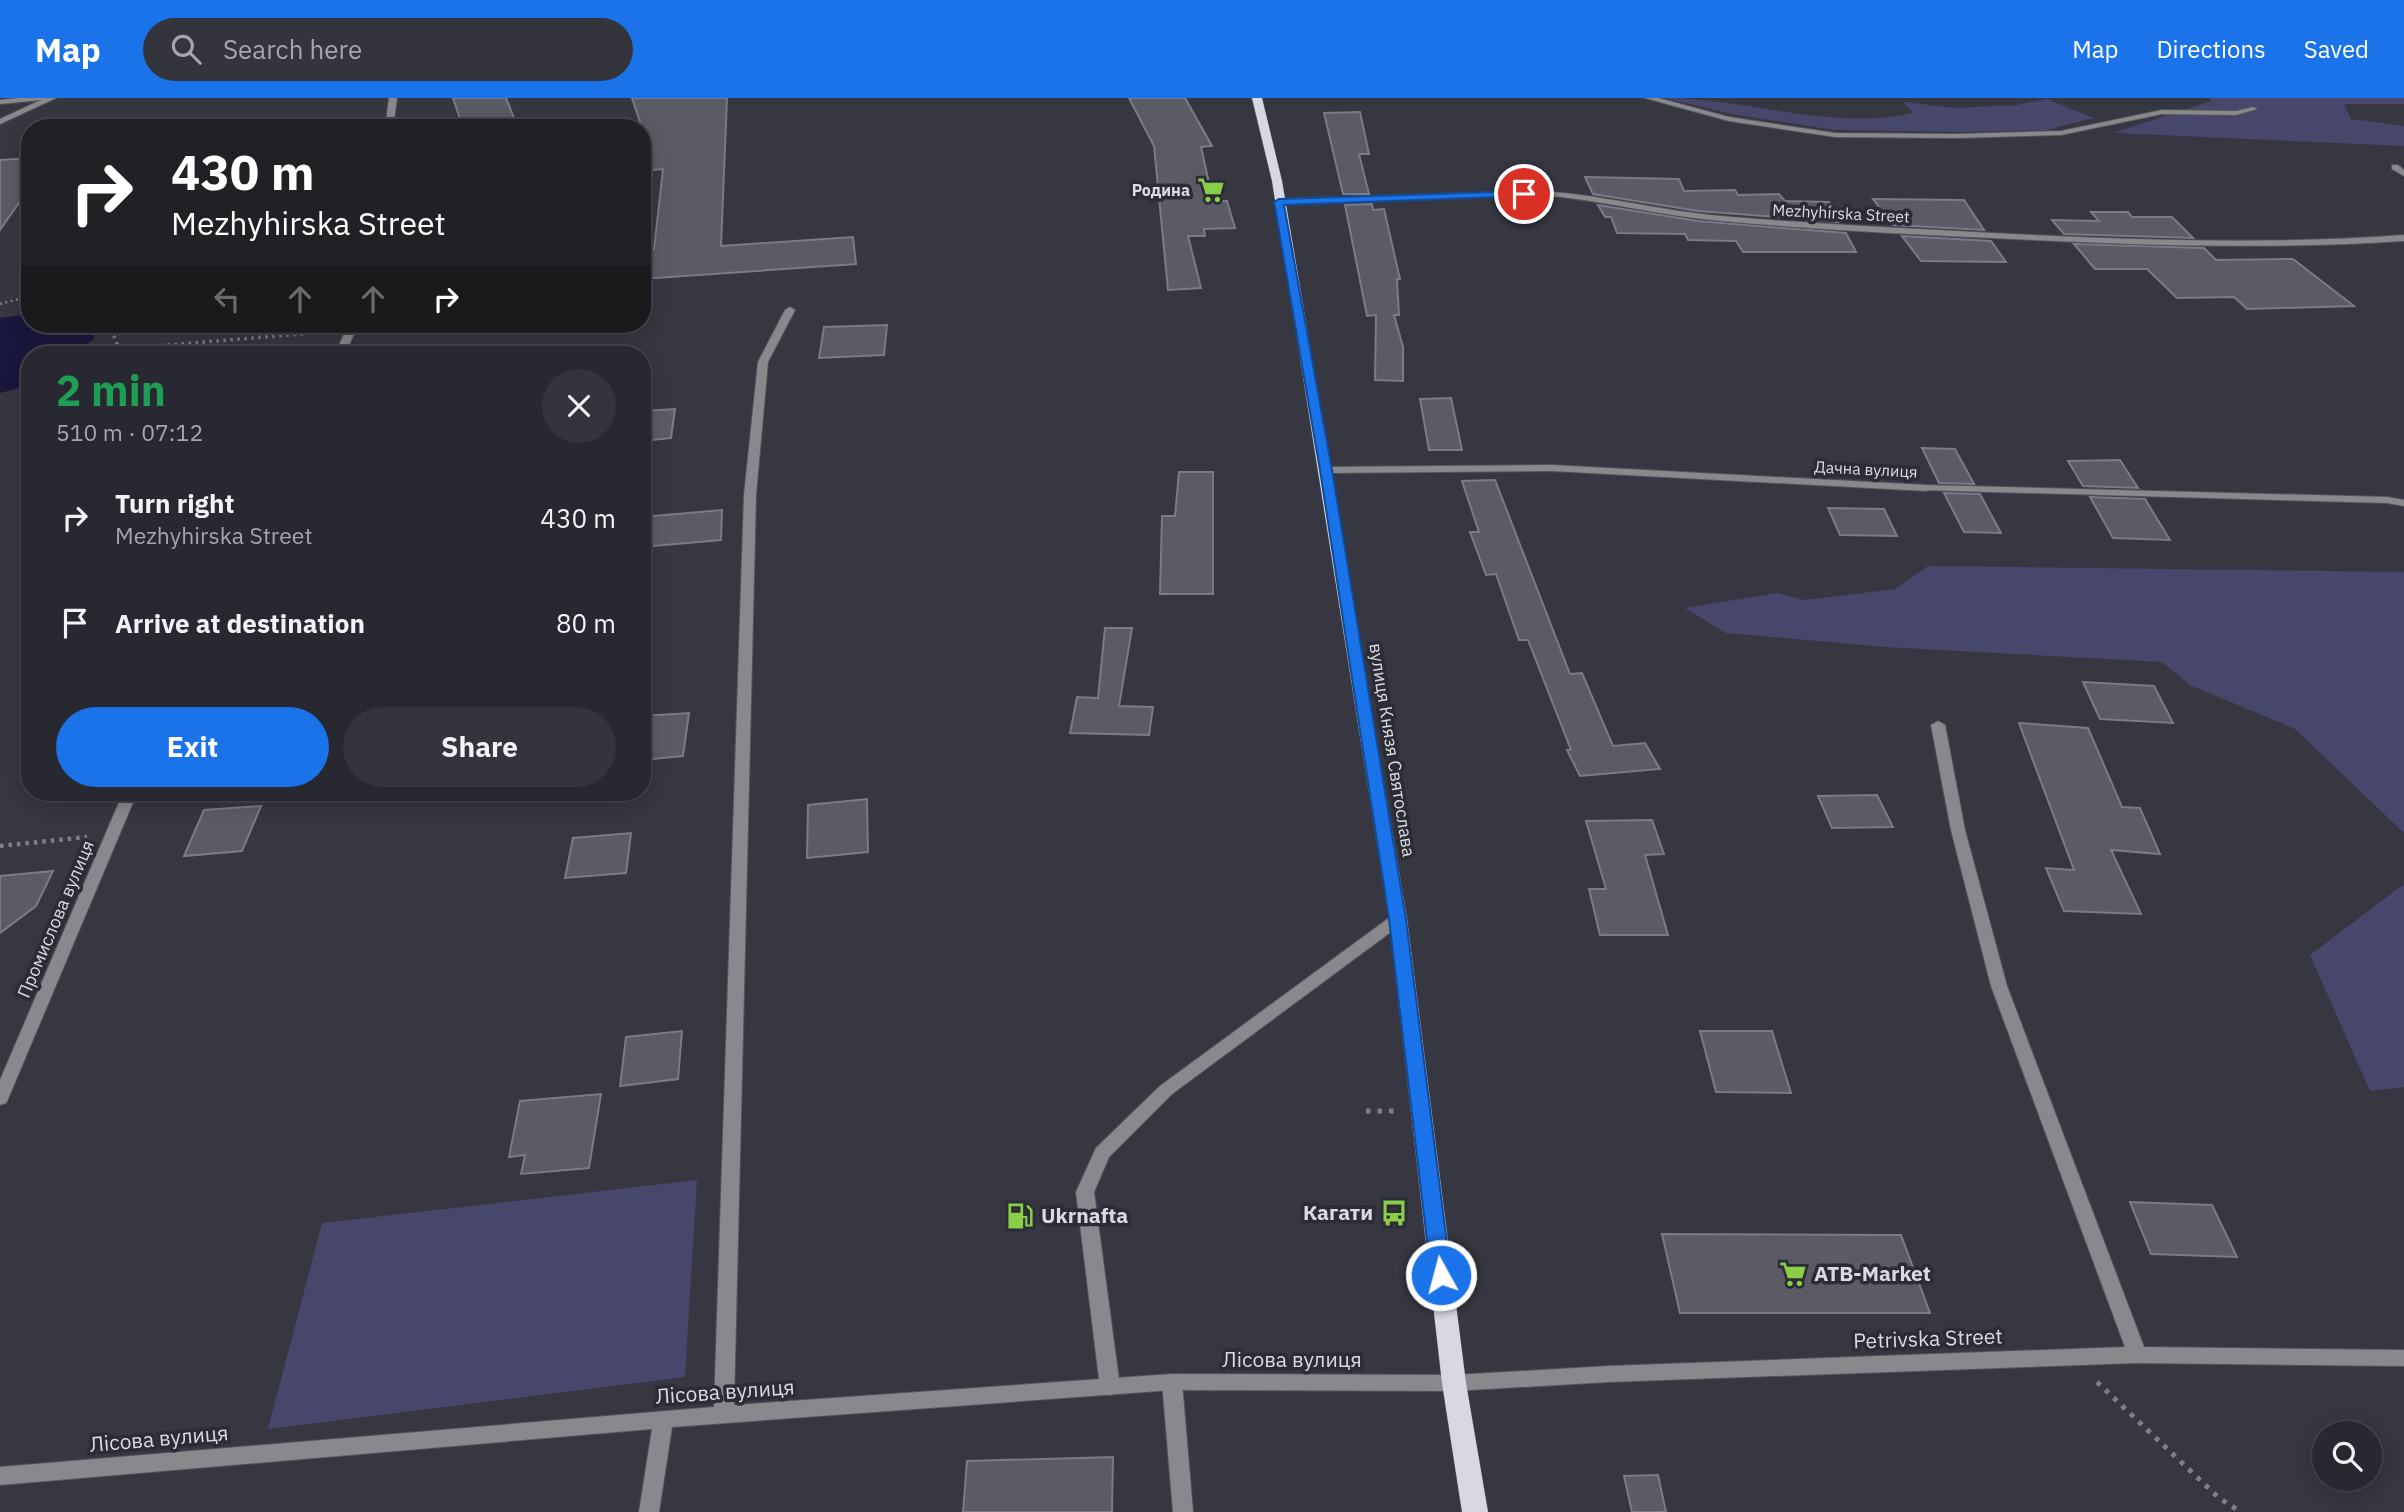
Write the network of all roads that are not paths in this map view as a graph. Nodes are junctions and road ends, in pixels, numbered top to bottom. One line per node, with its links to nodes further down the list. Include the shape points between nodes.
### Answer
1 (42, 98): 6 (street)
2 (52, 98): 9 (street)
3 (393, 98): 8 (street)
4 (1256, 98): 12 (main road, вулиця Князя Святослава)
5 (1649, 98): 7 (street, via 1729,119 1835,135 2061,134 2162,111)
6 (0, 102)
7 (2253, 109)
8 (390, 119)
9 (0, 122)
10 (2395, 167): 11 (street)
11 (2404, 174)
12 (1279, 202): 13 (street, Mezhyhirska Street, via 1538,193 1680,215 1803,226 2117,242 2329,243); 15 (main road, вулиця Князя Святослава)
13 (2404, 238)
14 (790, 310): 26 (street, via 762,362 750,495)
15 (1326, 470): 16 (street, Дачна вулиця, via 1552,468 1926,488); 19 (main road, вулиця Князя Святослава)
16 (2404, 503)
17 (1938, 725): 21 (street, via 1958,830 1998,986)
18 (127, 801): 20 (street, Промислова вулиця)
19 (1398, 919): 24 (main road, вулиця Князя Святослава); 25 (street, via 1166,1090 1102,1153 1085,1192)
20 (0, 1099)
21 (2137, 1355): 22 (street, Petrivska Street); 24 (street, Petrivska Street)
22 (2404, 1359)
23 (1172, 1382): 24 (street, Лісова вулиця); 25 (street, Лісова вулиця); 30 (street)
24 (1454, 1383): 31 (main road, вулиця Князя Святослава)
25 (1110, 1387): 26 (street, Лісова вулиця)
26 (724, 1415): 27 (street, Лісова вулиця)
27 (663, 1419): 28 (street, Лісова вулиця); 29 (street)
28 (0, 1476)
29 (649, 1512)
30 (1183, 1512)
31 (1475, 1512)

